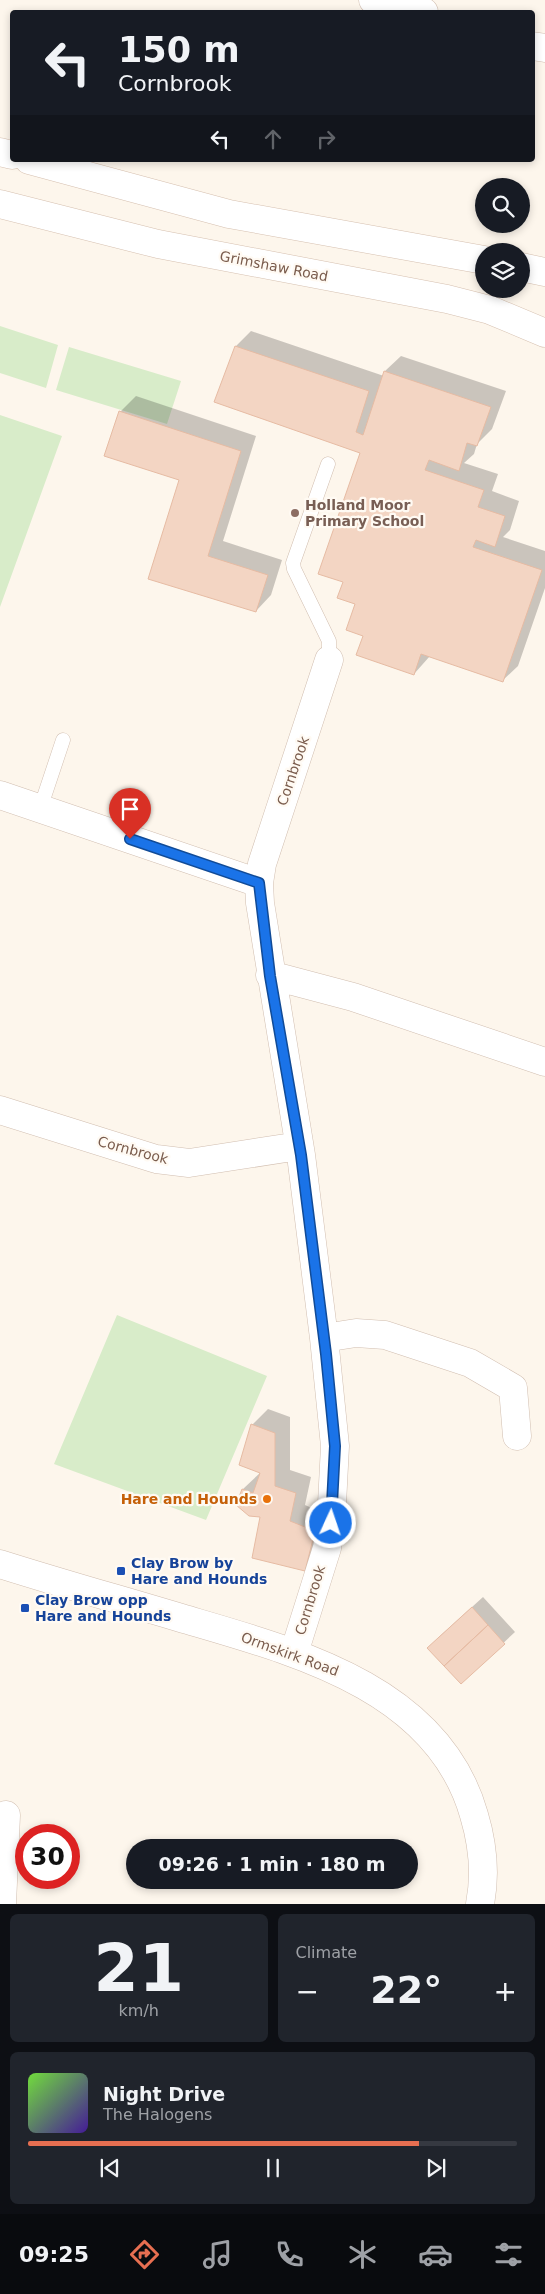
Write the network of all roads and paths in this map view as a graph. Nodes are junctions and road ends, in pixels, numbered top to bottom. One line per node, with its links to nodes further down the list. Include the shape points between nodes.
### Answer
1 (373, 0): 2 (street)
2 (416, 10)
3 (36, 162): 7 (street, via 229,214)
4 (0, 204): 6 (street, Grimshaw Road)
5 (0, 219): 6 (street)
6 (158, 244): 10 (street, Grimshaw Road, via 447,299 490,310)
7 (475, 258)
8 (530, 269): 9 (street)
9 (545, 272)
10 (545, 333)
11 (328, 464): 12 (lane, via 293,563 329,641)
12 (329, 660): 16 (street, Cornbrook, via 262,864)
13 (63, 740): 15 (lane)
14 (0, 795): 15 (street)
15 (40, 809): 16 (street)
16 (259, 883): 17 (street, Cornbrook)
17 (270, 976): 18 (street, via 353,997); 20 (street, Cornbrook)
18 (545, 1062)
19 (0, 1110): 20 (street, Cornbrook, via 156,1159 172,1161 189,1163)
20 (299, 1146): 21 (street, Cornbrook)
21 (324, 1338): 22 (street, via 356,1332 385,1335 470,1362 513,1388); 24 (street, Cornbrook, via 335,1446 331,1523)
22 (517, 1436)
23 (0, 1564): 24 (street, Ormskirk Road)
24 (294, 1653): 26 (street, Ormskirk Road, via 378,1693 409,1716 453,1764 469,1796 480,1836 484,1863)
25 (6, 1815): 27 (street)
26 (481, 1898)
27 (2, 1904)

